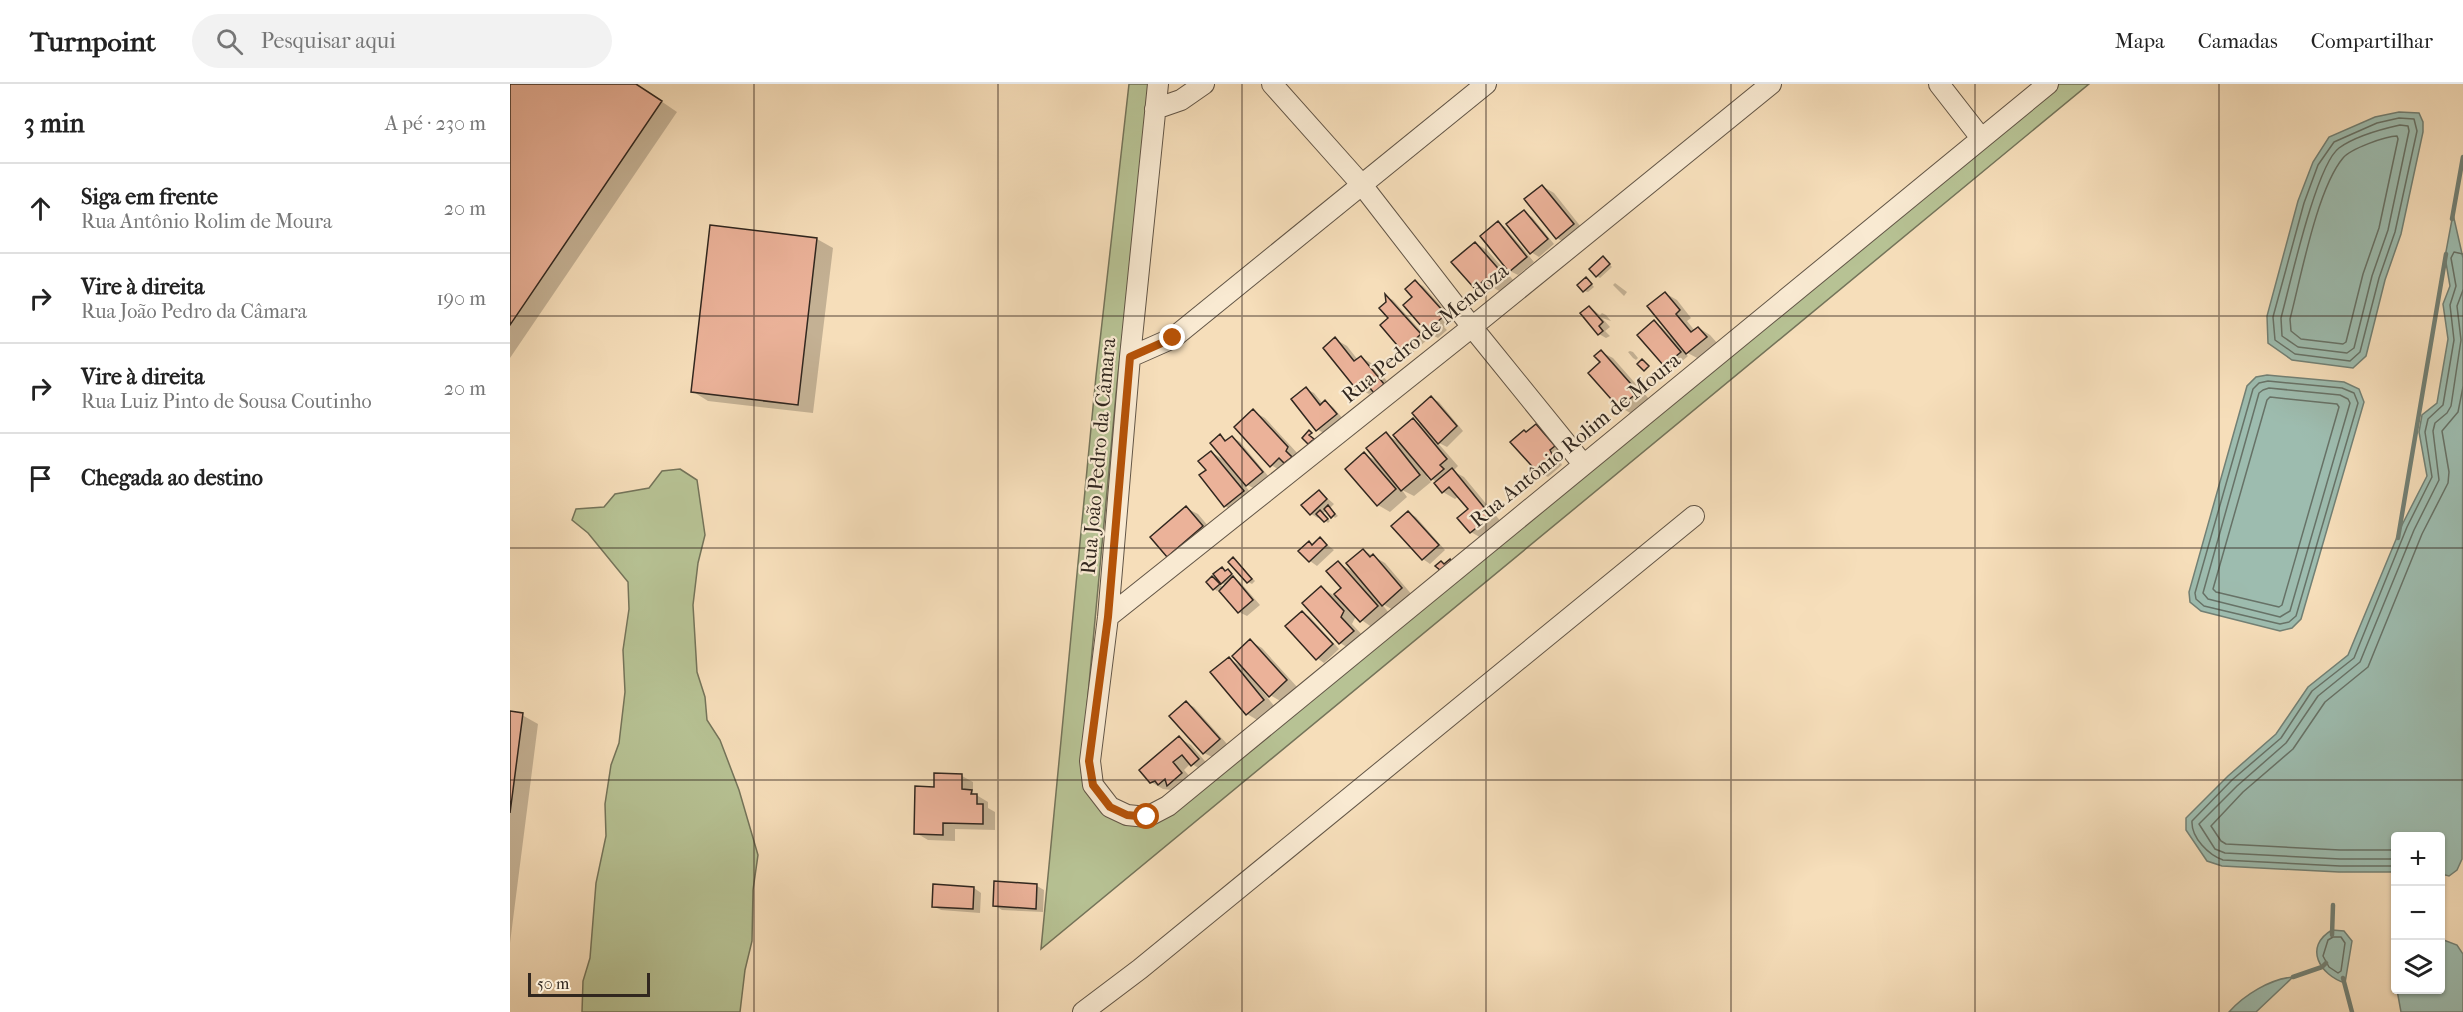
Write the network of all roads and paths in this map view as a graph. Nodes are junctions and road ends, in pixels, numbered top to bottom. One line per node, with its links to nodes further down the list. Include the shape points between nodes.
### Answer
1 (1158, 84): 8 (street, Rua João Pedro da Câmara)
2 (1204, 84): 8 (street, via 1181,100)
3 (1272, 84): 10 (street)
4 (1486, 84): 10 (street)
5 (1771, 84): 11 (street, Rua Pedro de Mendoza)
6 (1939, 84): 9 (street)
7 (2048, 84): 9 (street, Rua Antônio Rolim de Moura)
8 (1155, 109): 12 (street, Rua João Pedro da Câmara)
9 (1981, 138): 13 (street, Rua Antônio Rolim de Moura)
10 (1362, 185): 11 (street); 12 (street, via 1173,338)
11 (1472, 327): 13 (street); 15 (street, Rua Pedro de Mendoza)
12 (1130, 357): 15 (street, Rua João Pedro da Câmara)
13 (1583, 464): 16 (street, Rua Antônio Rolim de Moura, via 1168,806 1147,817)
14 (1694, 516): 17 (street)
15 (1108, 617): 16 (street, Rua João Pedro da Câmara, via 1089,761 1093,785 1110,807)
16 (1127, 815)
17 (1083, 1012)

